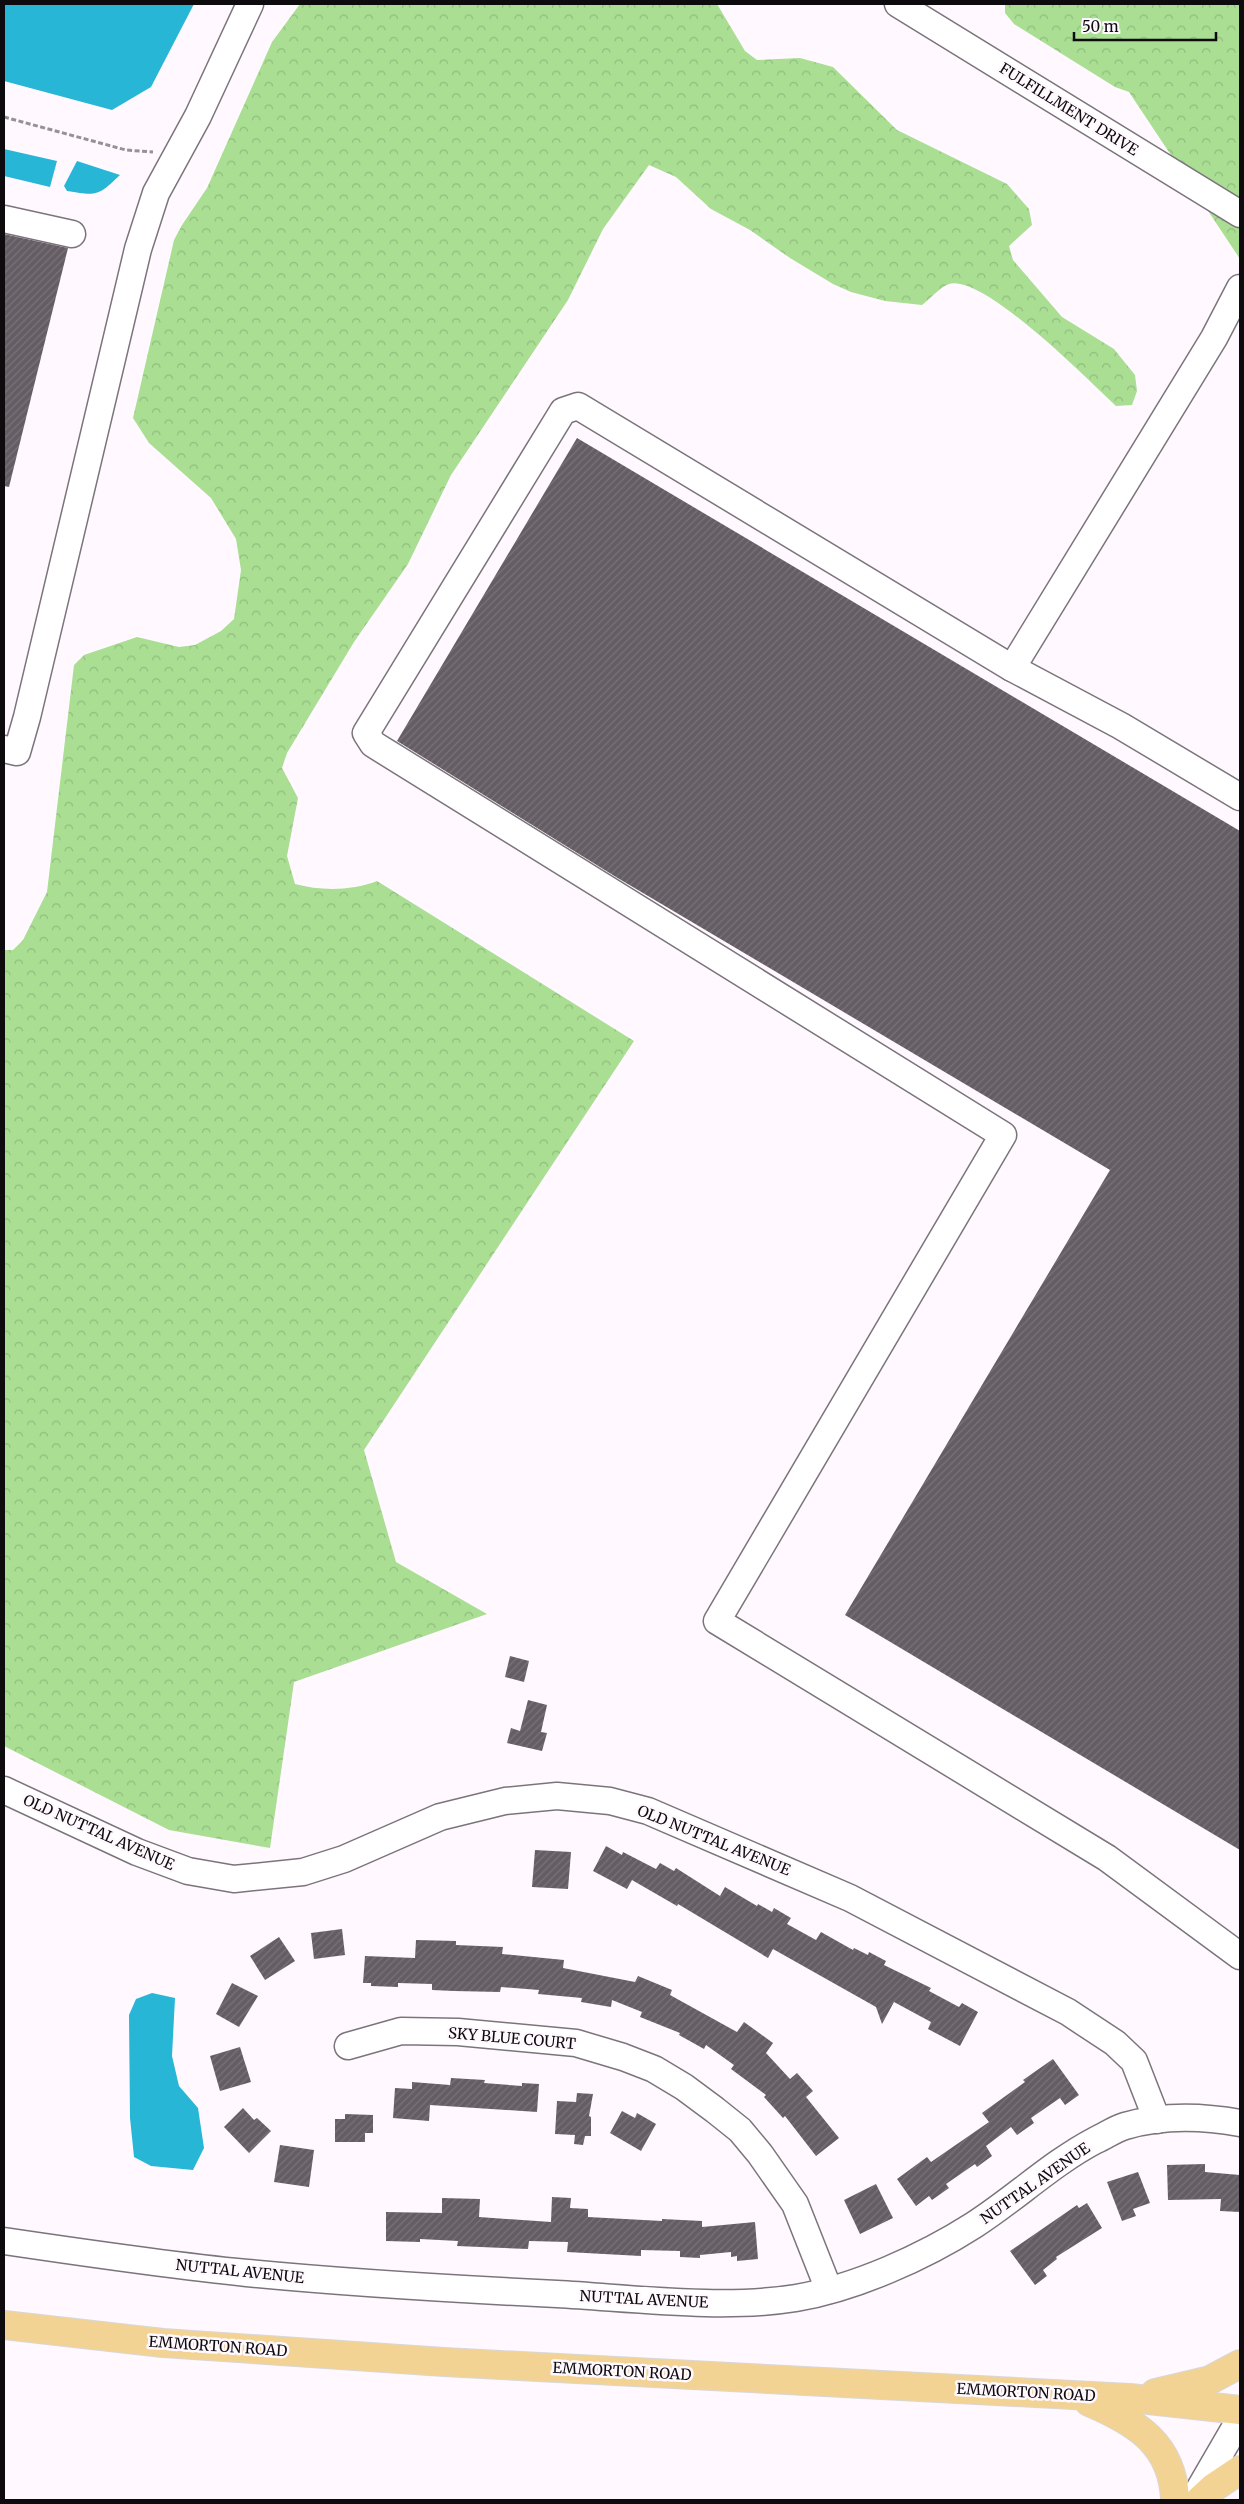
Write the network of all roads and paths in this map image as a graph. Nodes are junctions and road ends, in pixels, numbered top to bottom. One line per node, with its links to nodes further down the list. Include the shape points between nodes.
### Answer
1 (250, 4): 4 (street)
2 (898, 4): 5 (street, FULFILLMENT DRIVE)
3 (4, 117): 4 (path, via 126,150 161,152)
4 (176, 158): 10 (street, via 156,193 138,248 17,752)
5 (1240, 214)
6 (4, 219): 7 (street)
7 (72, 234)
8 (1240, 288): 9 (street, via 1214,338)
9 (1012, 668): 11 (street, via 1121,726); 13 (street, via 578,406 562,411 366,733 373,744 1003,1136 717,1621 1107,1858)
10 (4, 750)
11 (1240, 797)
12 (4, 1790): 15 (street, OLD NUTTAL AVENUE, via 137,1852 188,1871 234,1879 303,1872 344,1859 440,1817 505,1801 556,1796 610,1801 648,1811 850,1898 1068,2012 1115,2043 1134,2061)
13 (1240, 1956)
14 (348, 2046): 18 (street, SKY BLUE COURT, via 401,2031 458,2032 576,2043 654,2069 722,2115 760,2154 795,2204)
15 (1157, 2120): 16 (street, NUTTAL AVENUE, via 1217,2119); 18 (street, NUTTAL AVENUE, via 1123,2126 1078,2150 976,2224 938,2246)
16 (1240, 2123)
17 (4, 2241): 18 (street, NUTTAL AVENUE, via 245,2272 398,2286 699,2302 787,2299)
18 (829, 2290)
19 (4, 2324): 21 (main road, EMMORTON ROAD, via 163,2343)
20 (1240, 2364): 22 (main road, via 1210,2380)
21 (1074, 2395): 22 (main road, EMMORTON ROAD); 26 (main road, via 1122,2416 1154,2442 1166,2459 1174,2482)
22 (1130, 2398): 23 (main road, EMMORTON ROAD)
23 (1240, 2410)
24 (1240, 2419): 27 (street)
25 (1240, 2470): 28 (main road)
26 (1175, 2500)
27 (1193, 2500)
28 (1200, 2500)

